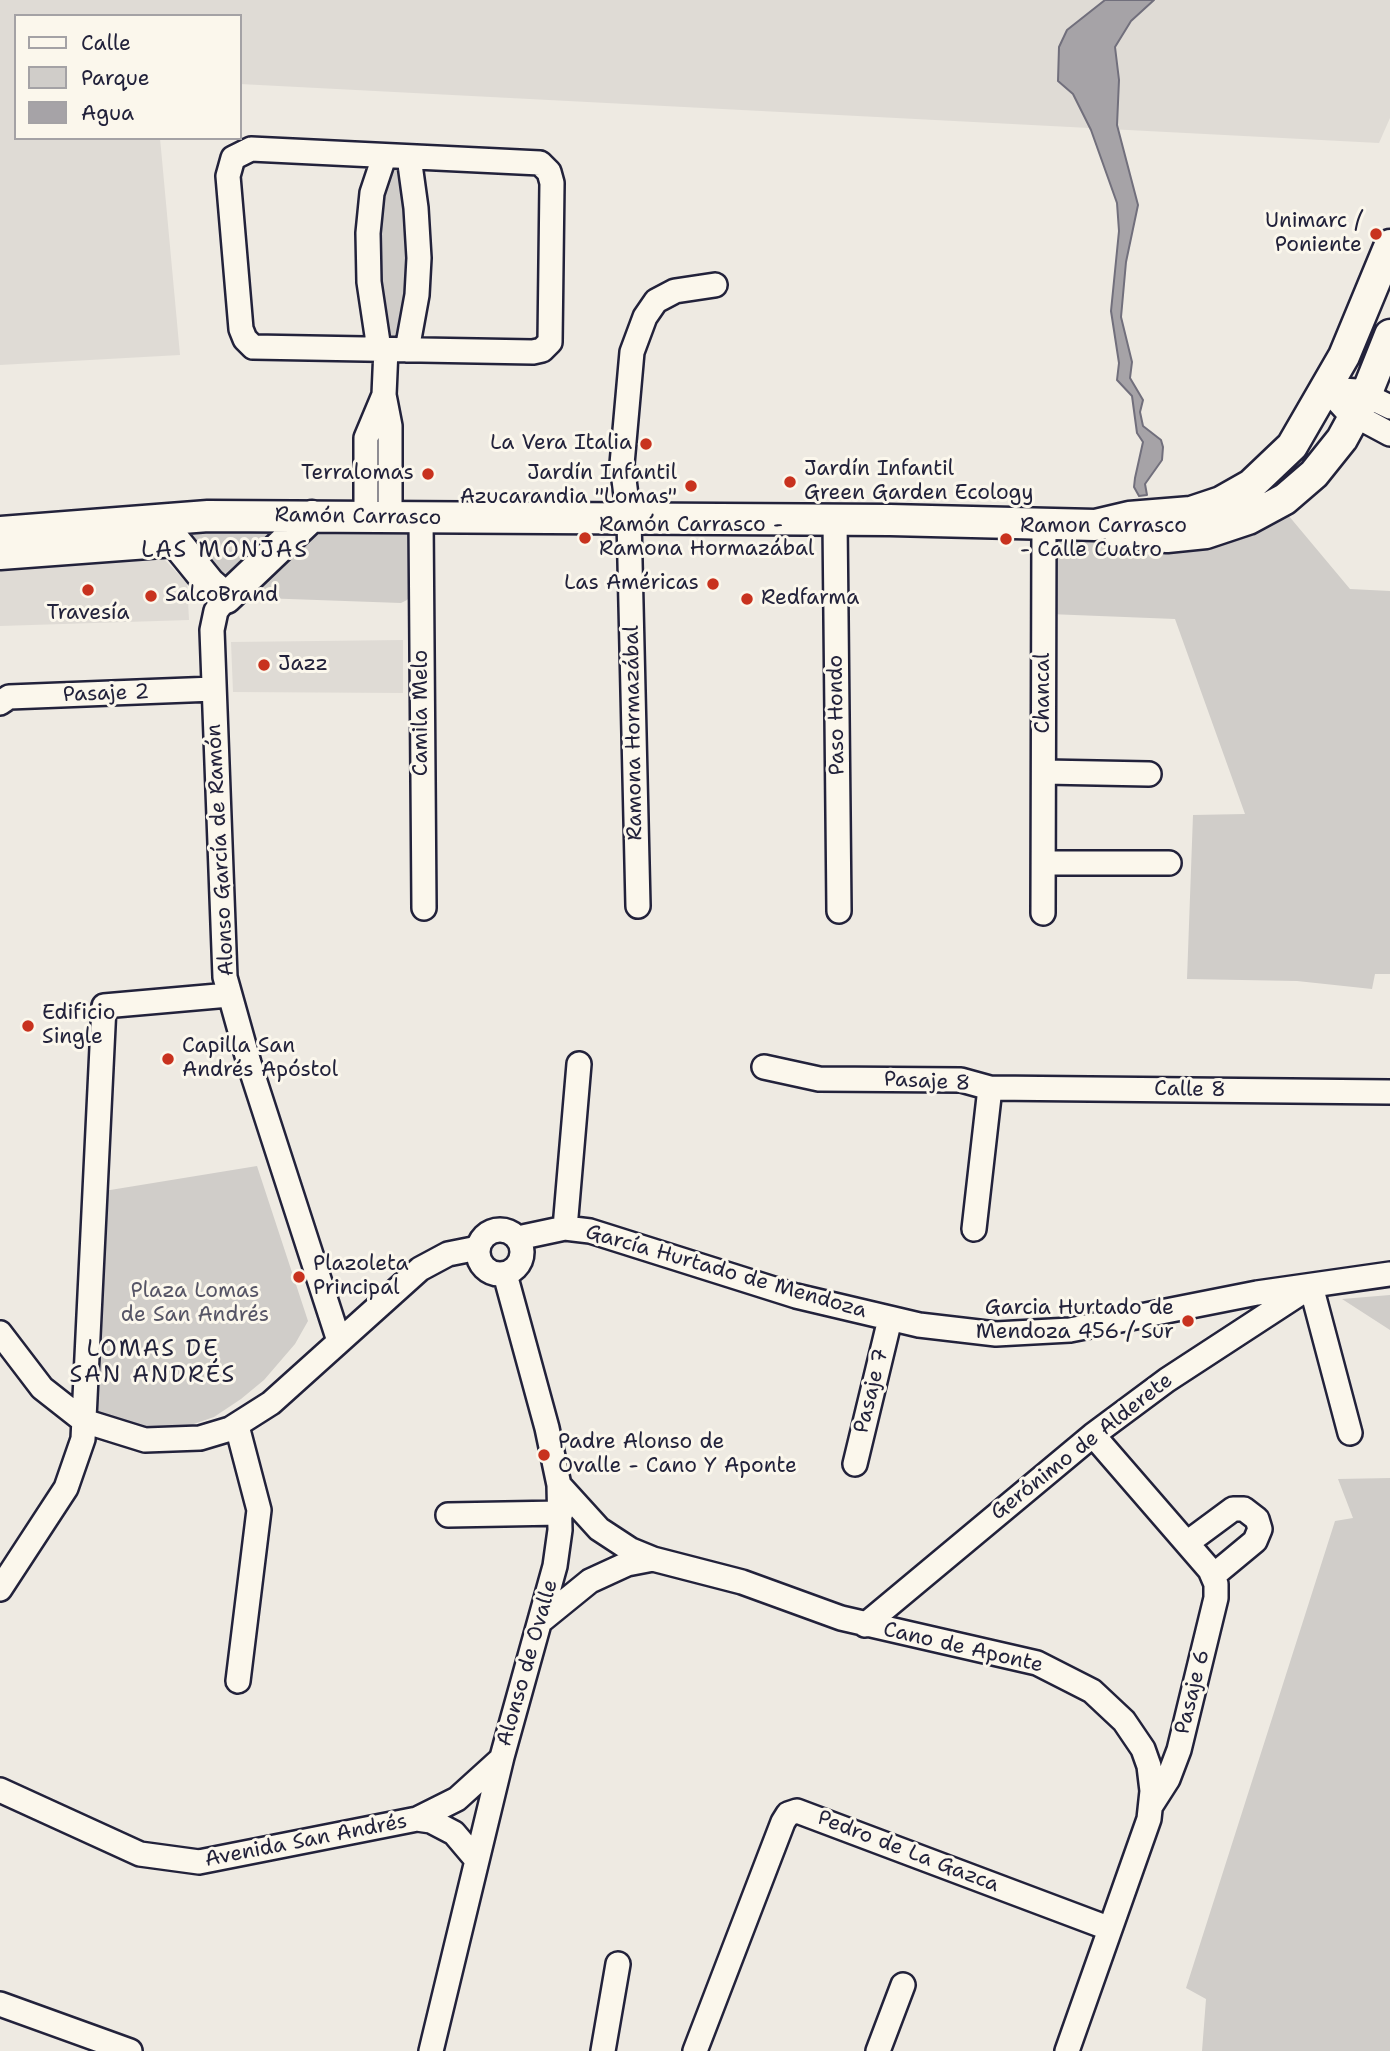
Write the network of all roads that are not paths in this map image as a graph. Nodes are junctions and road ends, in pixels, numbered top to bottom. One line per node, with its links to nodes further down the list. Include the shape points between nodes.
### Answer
1 (384, 157): 2 (street); 6 (street, via 372,193 369,282); 6 (street, via 251,149 233,158 228,169 241,328 248,343 264,349)
2 (409, 158): 6 (street, via 419,258 417,295); 6 (street, via 532,161 546,167 552,183 552,330 546,346 533,352)
3 (1390, 245): 7 (main road, Ramón Carrasco)
4 (715, 285): 13 (street, Ramona Hormazábal, via 676,291 656,301 632,352 622,464)
5 (1390, 335): 8 (main road, Ramón Carrasco)
6 (391, 349): 11 (street, via 384,395 366,438)
7 (1327, 389): 8 (street); 16 (main road, Ramón Carrasco, via 1280,460 1237,494 1191,512)
8 (1371, 406): 9 (street); 16 (main road, Ramón Carrasco, via 1314,474 1285,499 1248,519 1206,533 1175,536 1137,535)
9 (1390, 435)
10 (312, 516): 11 (main road, Ramón Carrasco); 17 (main road, Ramón Carrasco); 20 (main road, Alonso García de Ramón)
11 (378, 517): 12 (main road, Ramón Carrasco)
12 (421, 518): 13 (main road, Ramón Carrasco); 28 (street, Camila Melo)
13 (629, 519): 14 (main road, Ramón Carrasco); 27 (street, Ramona Hormazábal)
14 (835, 520): 15 (main road, Ramón Carrasco); 29 (street, Paso Hondo)
15 (1044, 523): 16 (main road, Ramón Carrasco); 23 (street, Chancal)
16 (1095, 524)
17 (180, 529): 18 (main road, Ramón Carrasco); 19 (main road, Ramón Carrasco); 20 (main road, via 209,583)
18 (0, 532)
19 (0, 555)
20 (226, 597): 21 (street, Alonso García de Ramón, via 213,621)
21 (214, 689): 22 (street, Pasaje 2, via 9,697); 31 (street, Alonso García de Ramón, via 221,929)
22 (0, 703)
23 (1045, 772): 24 (street); 25 (street, Chancal)
24 (1149, 774)
25 (1044, 863): 26 (street); 30 (street, Chancal)
26 (1169, 863)
27 (638, 906)
28 (424, 908)
29 (839, 911)
30 (1043, 913)
31 (229, 995): 45 (street, Alonso García de Ramón); 46 (street, via 104,1006)
32 (579, 1064): 36 (street)
33 (764, 1067): 34 (street, Pasaje 8, via 819,1079 961,1080)
34 (990, 1088): 35 (street, Calle 8); 37 (street, Pasaje 8)
35 (1390, 1092)
36 (565, 1228): 38 (street, García Hurtado de Mendoza); 43 (street, García Hurtado de Mendoza, via 602,1234 783,1292)
37 (974, 1229)
38 (518, 1238): 39 (street, via 495,1231 484,1237); 41 (street, via 522,1257)
39 (478, 1248): 41 (street, via 479,1260 487,1270); 45 (street, via 448,1254 420,1269)
40 (1390, 1274): 42 (street, García Hurtado de Mendoza)
41 (505, 1275): 51 (street, Alonso de Ovalle)
42 (1311, 1286): 43 (street, García Hurtado de Mendoza, via 1039,1334 973,1332); 48 (street); 49 (street, Gerónimo de Alderete, via 1167,1380)
43 (890, 1319): 50 (street, Pasaje 7)
44 (0, 1333): 46 (street, via 42,1388)
45 (340, 1341): 47 (street, via 271,1403)
46 (84, 1421): 47 (street, via 126,1436 165,1441 200,1438); 57 (street, via 70,1481)
47 (237, 1426): 60 (street, via 259,1510)
48 (1350, 1433)
49 (1093, 1435): 54 (street); 59 (street, Gerónimo de Alderete)
50 (855, 1464)
51 (559, 1485): 52 (street, Alonso de Ovalle); 55 (street, Cano de Aponte, via 599,1529)
52 (561, 1513): 53 (street); 58 (street, Alonso de Ovalle, via 555,1566)
53 (448, 1515)
54 (1187, 1543): 56 (street); 56 (street, via 1233,1508 1244,1509 1256,1519 1260,1529 1255,1541)
55 (653, 1559): 58 (street, Cano de Aponte, via 627,1564 590,1581); 59 (street, Cano de Aponte)
56 (1214, 1575): 63 (street, Pasaje 6, via 1216,1598 1179,1750)
57 (0, 1589)
58 (541, 1621): 61 (street, Alonso de Ovalle)
59 (865, 1625): 63 (street, Cano de Aponte, via 1019,1657 1091,1690 1124,1721 1143,1749)
60 (238, 1681)
61 (502, 1758): 64 (street, Avenida San Andrés, via 457,1799); 65 (street, Alonso de Ovalle)
62 (0, 1790): 64 (street, Avenida San Andrés, via 131,1851 180,1862 235,1858)
63 (1152, 1804): 66 (street, Cano de Aponte)
64 (417, 1819): 65 (street, Avenida San Andrés, via 454,1833)
65 (476, 1859): 71 (street, Alonso de Ovalle)
66 (1108, 1928): 73 (street, Pedro de La Gazca, via 797,1811 783,1822); 75 (street, Cano de Aponte)
67 (618, 1964): 72 (street)
68 (903, 1985): 74 (street)
69 (0, 2004): 70 (street)
70 (130, 2051)
71 (431, 2051)
72 (603, 2051)
73 (695, 2051)
74 (878, 2051)
75 (1067, 2051)

